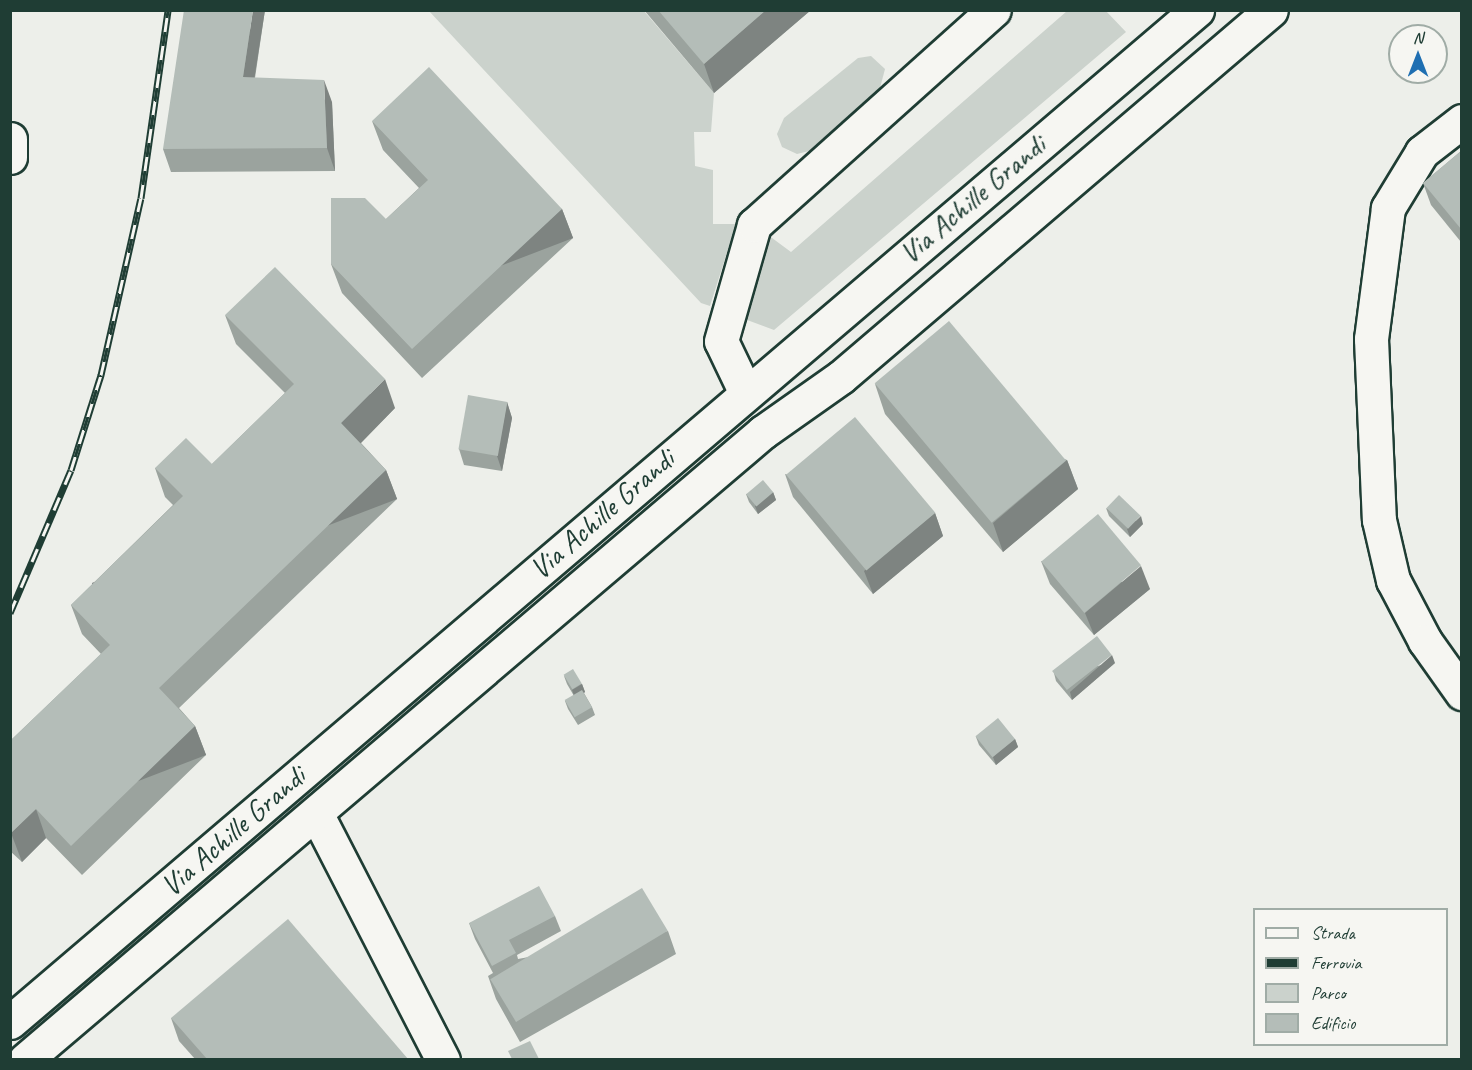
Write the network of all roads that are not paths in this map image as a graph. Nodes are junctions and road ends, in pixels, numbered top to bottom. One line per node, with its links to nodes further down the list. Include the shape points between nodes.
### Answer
1 (994, 10): 8 (main road, via 754,225 721,341)
2 (1197, 10): 8 (main road, Via Achille Grandi)
3 (1242, 10): 9 (main road, Via Achille Grandi, via 848,347)
4 (1271, 10): 9 (main road, Via Achille Grandi, via 859,362)
5 (1461, 121): 10 (main road, via 1422,152 1388,208 1371,339 1379,520 1393,580 1425,641)
6 (10, 139): 7 (main road)
7 (10, 157)
8 (745, 391): 12 (main road, Via Achille Grandi)
9 (763, 432): 11 (main road, Via Achille Grandi)
10 (1461, 693)
11 (316, 813): 13 (main road, Via Achille Grandi); 14 (main road)
12 (10, 1022)
13 (25, 1059)
14 (442, 1059)

